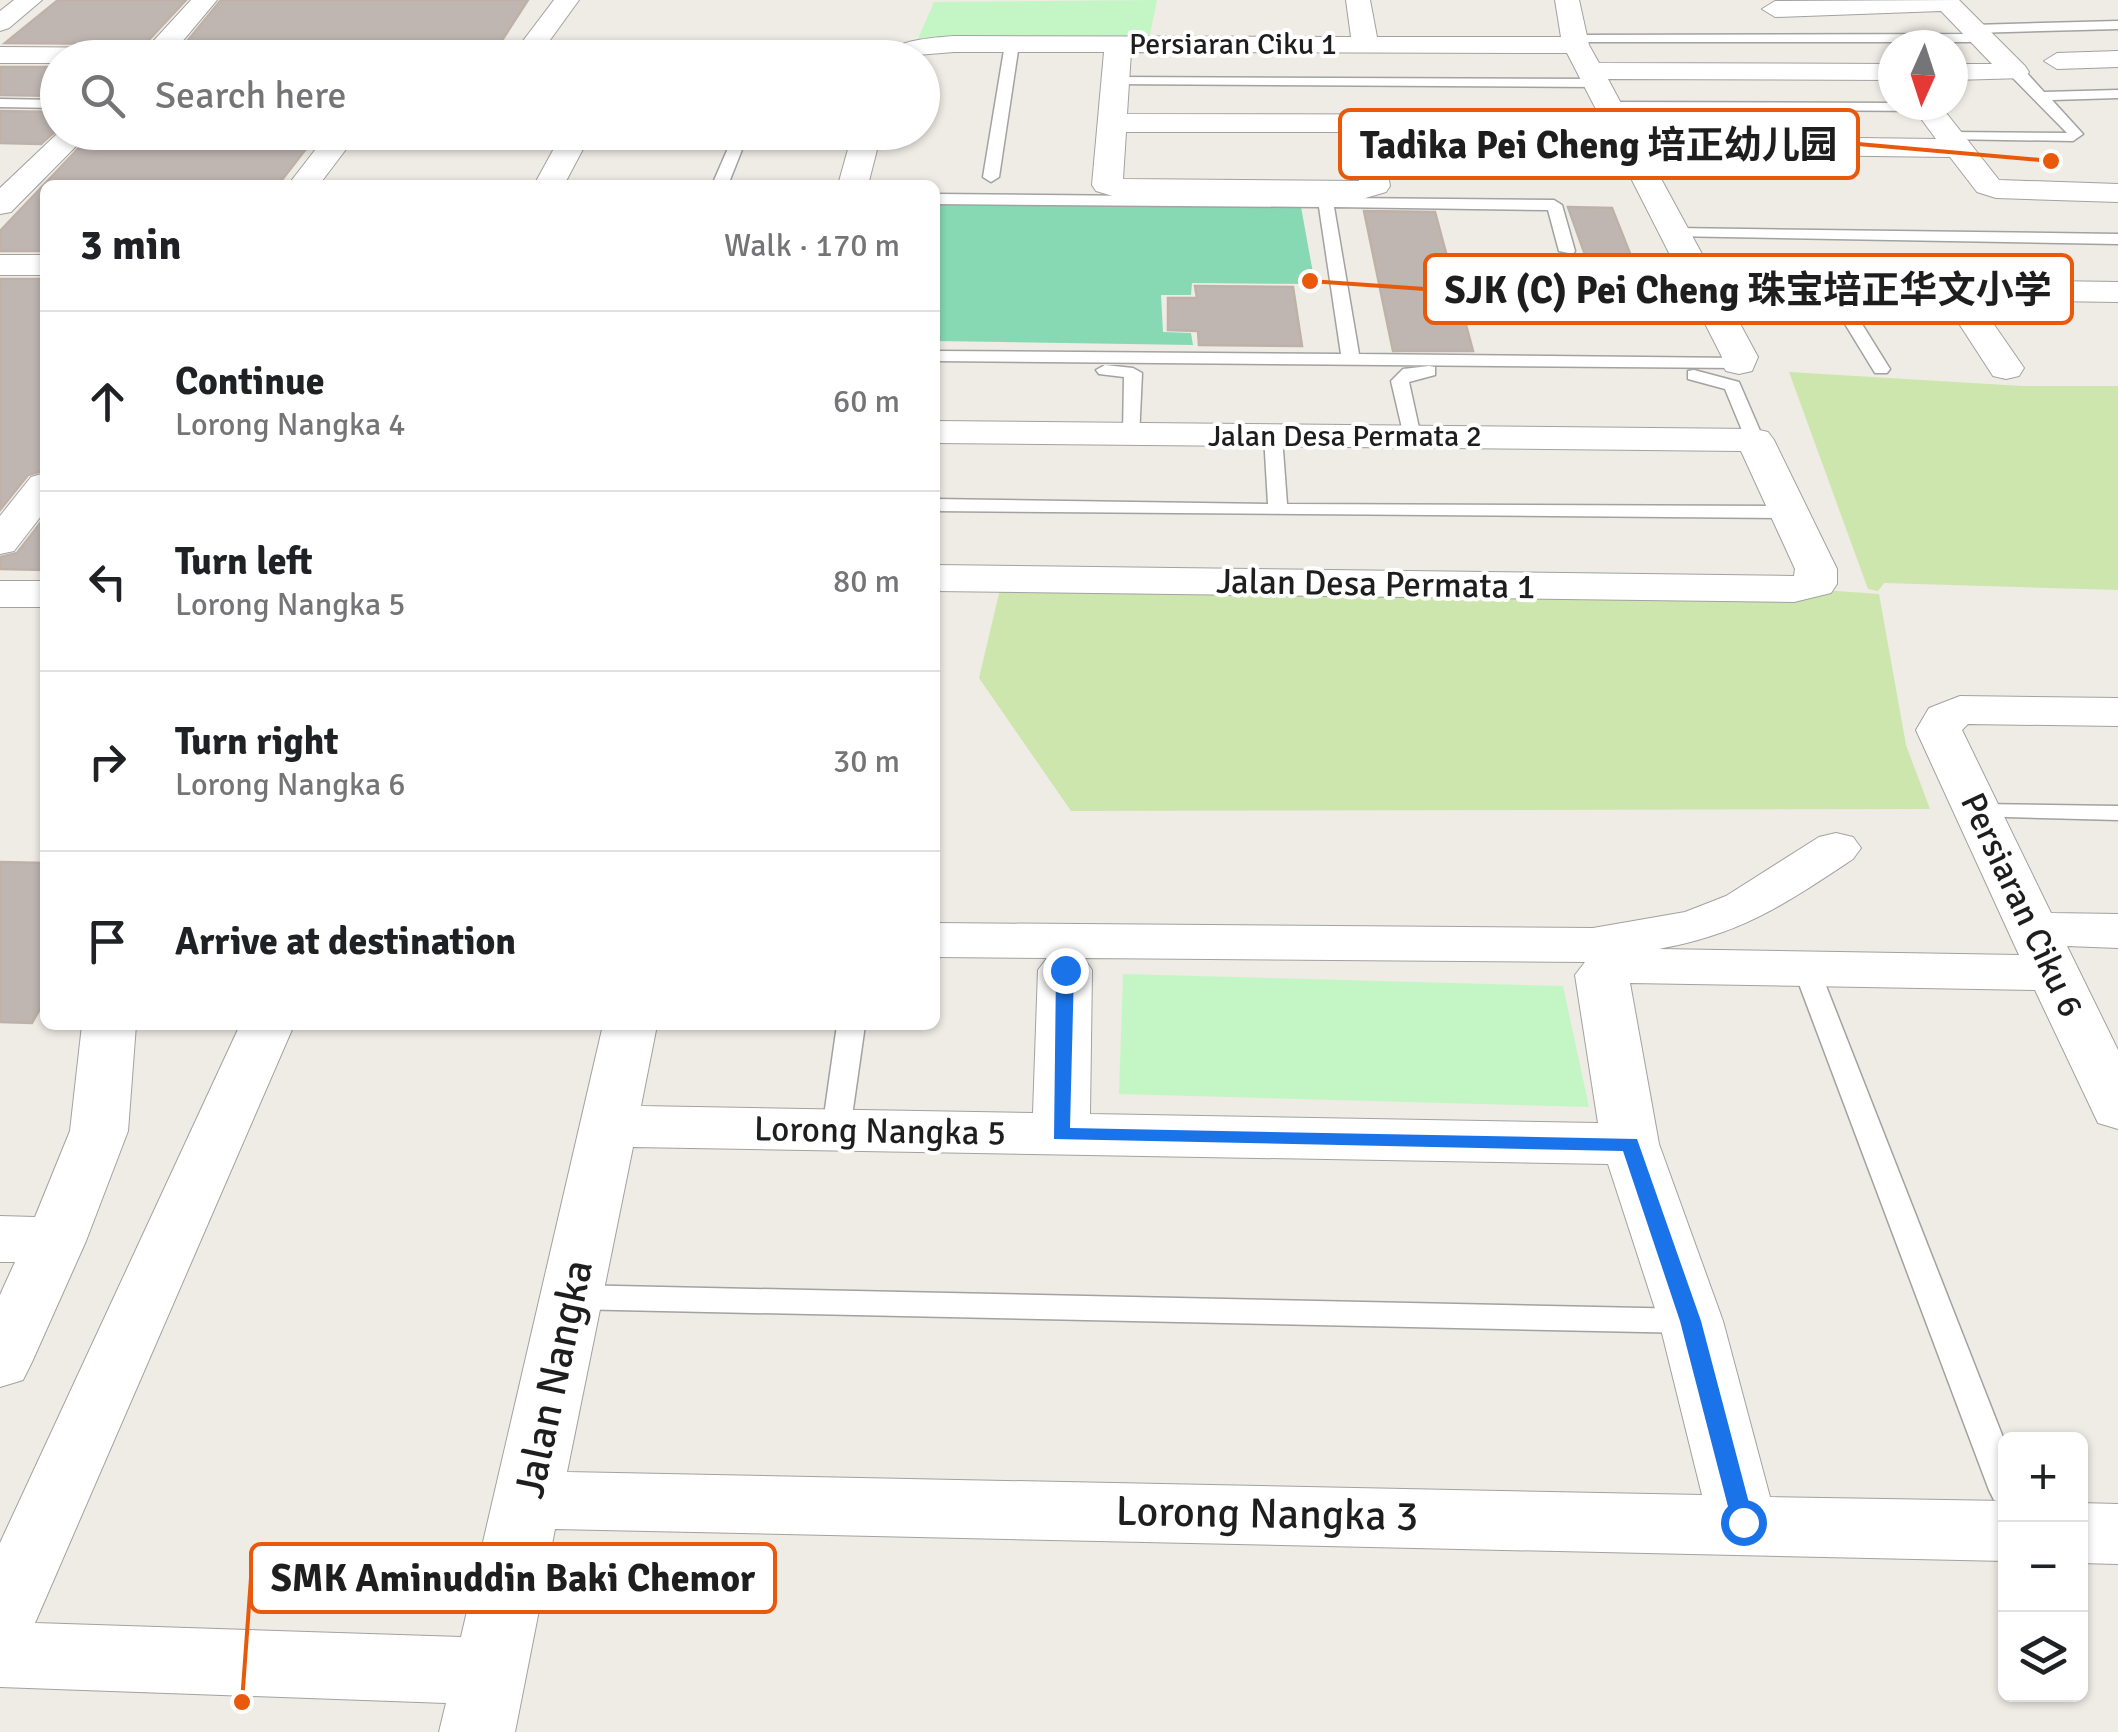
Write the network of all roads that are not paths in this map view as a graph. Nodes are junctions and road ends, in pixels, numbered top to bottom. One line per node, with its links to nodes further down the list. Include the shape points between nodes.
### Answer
1 (30, 0): 9 (street)
2 (205, 0): 12 (street)
3 (567, 0): 13 (street)
4 (1358, 0): 17 (street)
5 (1567, 0): 27 (street)
6 (1946, 2): 7 (street); 11 (street)
7 (1776, 9)
8 (1164, 15): 16 (street)
9 (1, 21)
10 (2118, 25): 11 (lane)
11 (1978, 34): 24 (street); 27 (lane)
12 (169, 40)
13 (537, 40)
14 (1012, 44): 15 (street, Persiaran Ciku 1); 18 (street, Persiaran Ciku 1); 44 (lane)
15 (1118, 44): 16 (street, Persiaran Ciku 1); 26 (street)
16 (1162, 44): 17 (street, Persiaran Ciku 1)
17 (1365, 44): 27 (street, Persiaran Ciku 1)
18 (940, 46)
19 (0, 55): 20 (street)
20 (40, 55)
21 (2118, 59): 22 (street)
22 (2056, 61)
23 (1968, 72): 24 (street)
24 (2015, 72): 29 (lane)
25 (1878, 73): 27 (street)
26 (1115, 81): 27 (lane); 34 (street)
27 (1599, 88): 31 (lane); 35 (street); 36 (street); 53 (street)
28 (2118, 94): 29 (lane)
29 (2042, 96): 36 (lane, via 2073,137)
30 (0, 103): 32 (lane)
31 (1878, 103)
32 (40, 104)
33 (1937, 120): 36 (street)
34 (1112, 123): 35 (street); 35 (street, via 1107,185 1362,190 1374,186)
35 (1365, 124)
36 (1954, 142): 49 (street, via 1988,186)
37 (40, 147): 43 (street)
38 (58, 150): 52 (street)
39 (331, 150): 45 (street)
40 (568, 150): 46 (street)
41 (735, 150): 47 (lane)
42 (862, 150): 48 (street)
43 (19, 151)
44 (991, 177)
45 (307, 180)
46 (552, 180)
47 (722, 180)
48 (853, 180)
49 (2118, 194)
50 (940, 198): 51 (lane)
51 (1326, 203): 55 (lane, via 1554,205); 63 (lane)
52 (0, 205)
53 (1675, 233): 54 (lane); 58 (street)
54 (2118, 239)
55 (1567, 252)
56 (0, 265): 57 (street)
57 (40, 265)
58 (1703, 286): 59 (street); 64 (street)
59 (1830, 288): 60 (street); 65 (lane)
60 (1953, 290): 61 (street); 66 (street)
61 (2118, 292)
62 (940, 356): 63 (lane)
63 (1350, 360): 64 (lane)
64 (1739, 363)
65 (1881, 368)
66 (2006, 368)
67 (940, 370): 69 (lane, via 1127,370 1133,373)
68 (940, 432): 69 (street, Jalan Desa Permata 2)
69 (1132, 434): 70 (street, Jalan Desa Permata 2)
70 (1273, 436): 71 (street, Jalan Desa Permata 2); 75 (lane)
71 (1412, 436): 72 (street, Jalan Desa Permata 2); 72 (lane, via 1400,381 1424,371 1711,378 1733,386)
72 (1754, 440): 76 (street)
73 (40, 491): 77 (street)
74 (940, 505): 75 (lane)
75 (1278, 510): 76 (lane)
76 (1788, 512): 78 (street, Jalan Desa Permata 1, via 1816,569 1816,584 1794,590)
77 (0, 542)
78 (940, 578)
79 (0, 594): 80 (street)
80 (40, 594)
81 (2118, 712): 82 (street, Persiaran Ciku 6, via 1960,710 1945,718 1939,730)
82 (1978, 811): 83 (lane); 87 (street, Persiaran Ciku 6)
83 (2118, 814)
84 (1836, 848): 86 (street, via 1744,907 1696,926 1592,945)
85 (2118, 931): 87 (street)
86 (940, 940)
87 (2043, 951): 88 (street); 94 (street, Persiaran Ciku 6)
88 (1806, 968): 98 (street, via 1623,966 1602,975); 103 (lane)
89 (1065, 970): 97 (street)
90 (108, 1030): 99 (street, via 98,1131)
91 (265, 1030): 109 (street)
92 (629, 1030): 95 (street, Jalan Nangka)
93 (850, 1030): 96 (lane)
94 (2113, 1087)
95 (609, 1126): 96 (street, Lorong Nangka 5); 100 (street, Jalan Nangka)
96 (836, 1130): 97 (street, Lorong Nangka 5)
97 (1060, 1134): 98 (street, Lorong Nangka 5)
98 (1630, 1144): 101 (street)
99 (28, 1240): 102 (street)
100 (570, 1298): 101 (lane); 104 (street, Jalan Nangka)
101 (1691, 1321): 105 (street)
102 (0, 1362)
103 (1998, 1469)
104 (528, 1500): 105 (street, Lorong Nangka 3); 111 (street, Jalan Nangka)
105 (1743, 1522): 106 (street, Lorong Nangka 3)
106 (1998, 1531)
107 (2088, 1533): 108 (street)
108 (2118, 1534)
109 (0, 1621)
110 (0, 1654): 111 (street)
111 (484, 1701)

